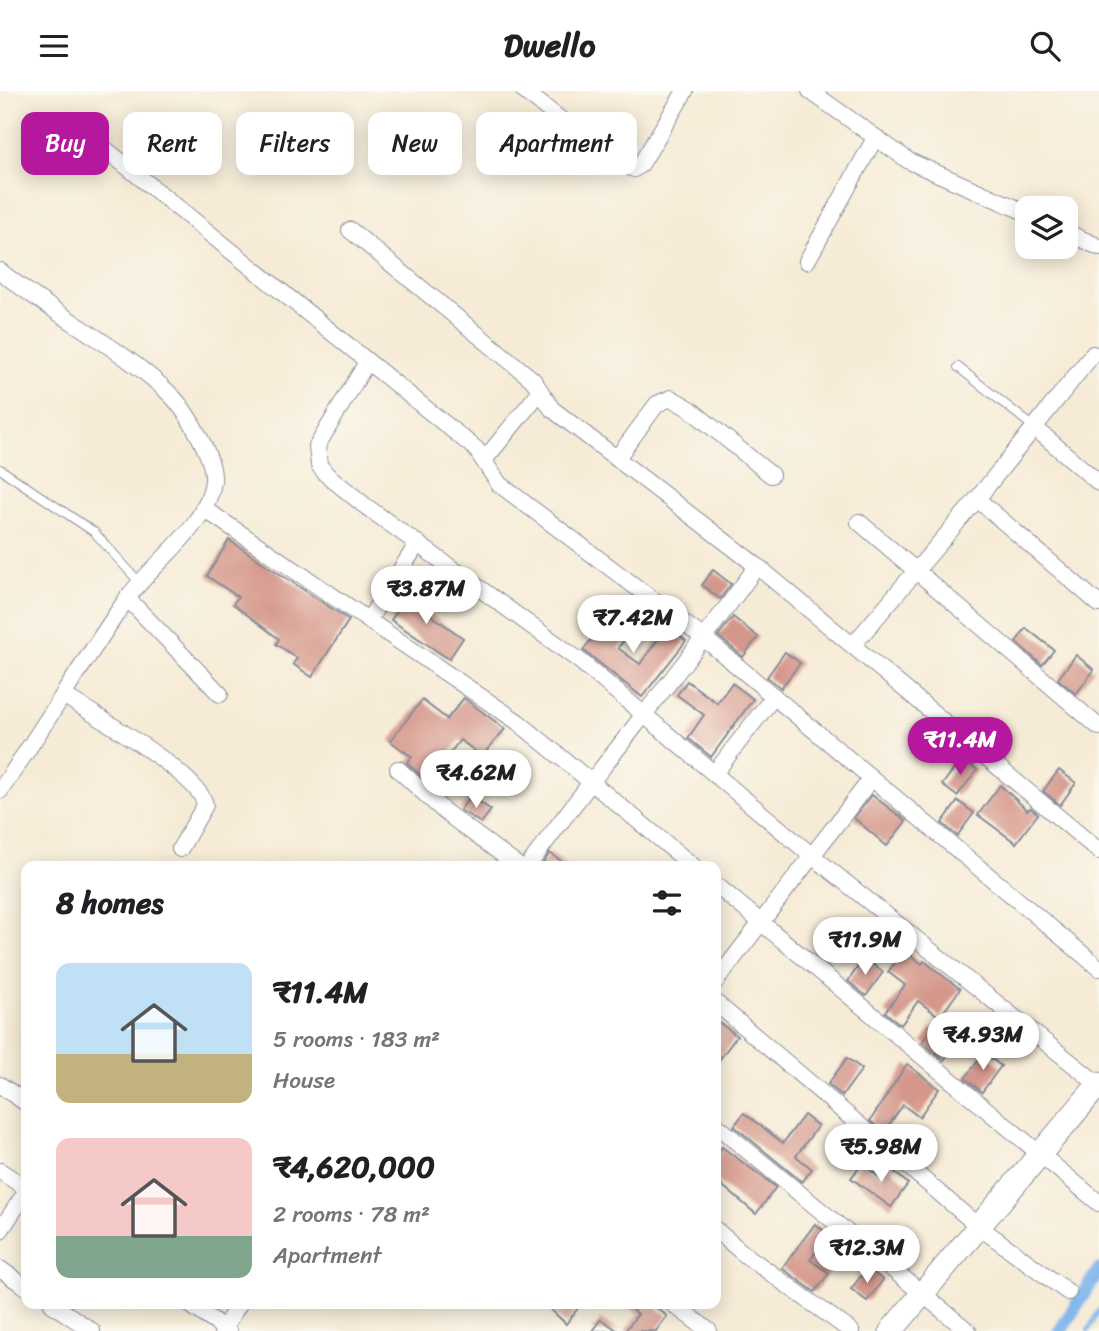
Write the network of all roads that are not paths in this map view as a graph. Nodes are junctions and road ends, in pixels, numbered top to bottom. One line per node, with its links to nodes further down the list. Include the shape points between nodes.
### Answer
1 (524, 91): 2 (street, via 614,161 634,169)
2 (685, 91)
3 (810, 91): 4 (street)
4 (875, 138): 6 (street, via 909,161); 10 (street)
5 (109, 152): 13 (street)
6 (1015, 208)
7 (350, 230): 15 (street, via 533,380)
8 (1078, 236): 9 (street)
9 (1097, 242)
10 (807, 261)
11 (0, 271): 23 (street, via 145,373 184,410 209,457 213,478)
12 (1093, 354): 16 (street)
13 (367, 362): 18 (street); 25 (street, via 316,455 326,474)
14 (958, 367): 16 (lane)
15 (539, 393): 17 (street, via 552,409); 18 (street)
16 (1035, 428): 21 (street); 22 (street)
17 (617, 458): 20 (street, via 657,404 671,398); 26 (street)
18 (485, 459): 32 (street, via 499,484)
19 (0, 469): 28 (lane, via 94,532)
20 (771, 475)
21 (1097, 477)
22 (977, 499): 27 (street); 30 (street)
23 (203, 508): 28 (street); 31 (street)
24 (859, 522): 27 (street)
25 (418, 543): 31 (street); 37 (street, via 580,661)
26 (757, 566): 32 (street); 33 (street)
27 (915, 571): 33 (street); 38 (street)
28 (140, 583): 29 (street)
29 (127, 598): 34 (street); 35 (street)
30 (1099, 604)
31 (369, 619): 41 (street, via 519,722)
32 (705, 639): 36 (street); 37 (street)
33 (853, 645): 45 (street)
34 (220, 694)
35 (65, 696): 43 (street); 44 (street, via 199,789 205,805)
36 (774, 696): 40 (street); 42 (street)
37 (645, 715): 40 (street); 41 (street)
38 (1099, 727)
39 (398, 769): 47 (street)
40 (714, 774): 46 (street)
41 (590, 779): 48 (street); 49 (street)
42 (871, 779): 46 (street); 52 (street)
43 (0, 791)
44 (180, 849)
45 (1099, 851)
46 (811, 855): 51 (street); 56 (street)
47 (512, 861)
48 (532, 861)
49 (687, 861)
50 (721, 889): 51 (street)
51 (759, 922): 53 (street); 59 (street)
52 (1099, 968)
53 (721, 974)
54 (721, 1007): 64 (street)
55 (0, 1085): 57 (street)
56 (1099, 1085): 59 (street)
57 (21, 1100)
58 (721, 1129): 70 (street)
59 (1041, 1153): 63 (street); 64 (street)
60 (0, 1171): 61 (street)
61 (21, 1186)
62 (21, 1198): 65 (street)
63 (1099, 1203)
64 (978, 1226): 69 (street); 70 (street)
65 (0, 1231)
66 (721, 1234): 78 (street)
67 (0, 1269): 68 (street)
68 (21, 1284)
69 (1068, 1292)
70 (922, 1293): 79 (street); 80 (street)
71 (59, 1309): 76 (street)
72 (196, 1309): 75 (street)
73 (236, 1309): 75 (street)
74 (680, 1309): 77 (street)
75 (224, 1330)
76 (92, 1331)
77 (709, 1331)
78 (851, 1331)
79 (891, 1331)
80 (968, 1331)

